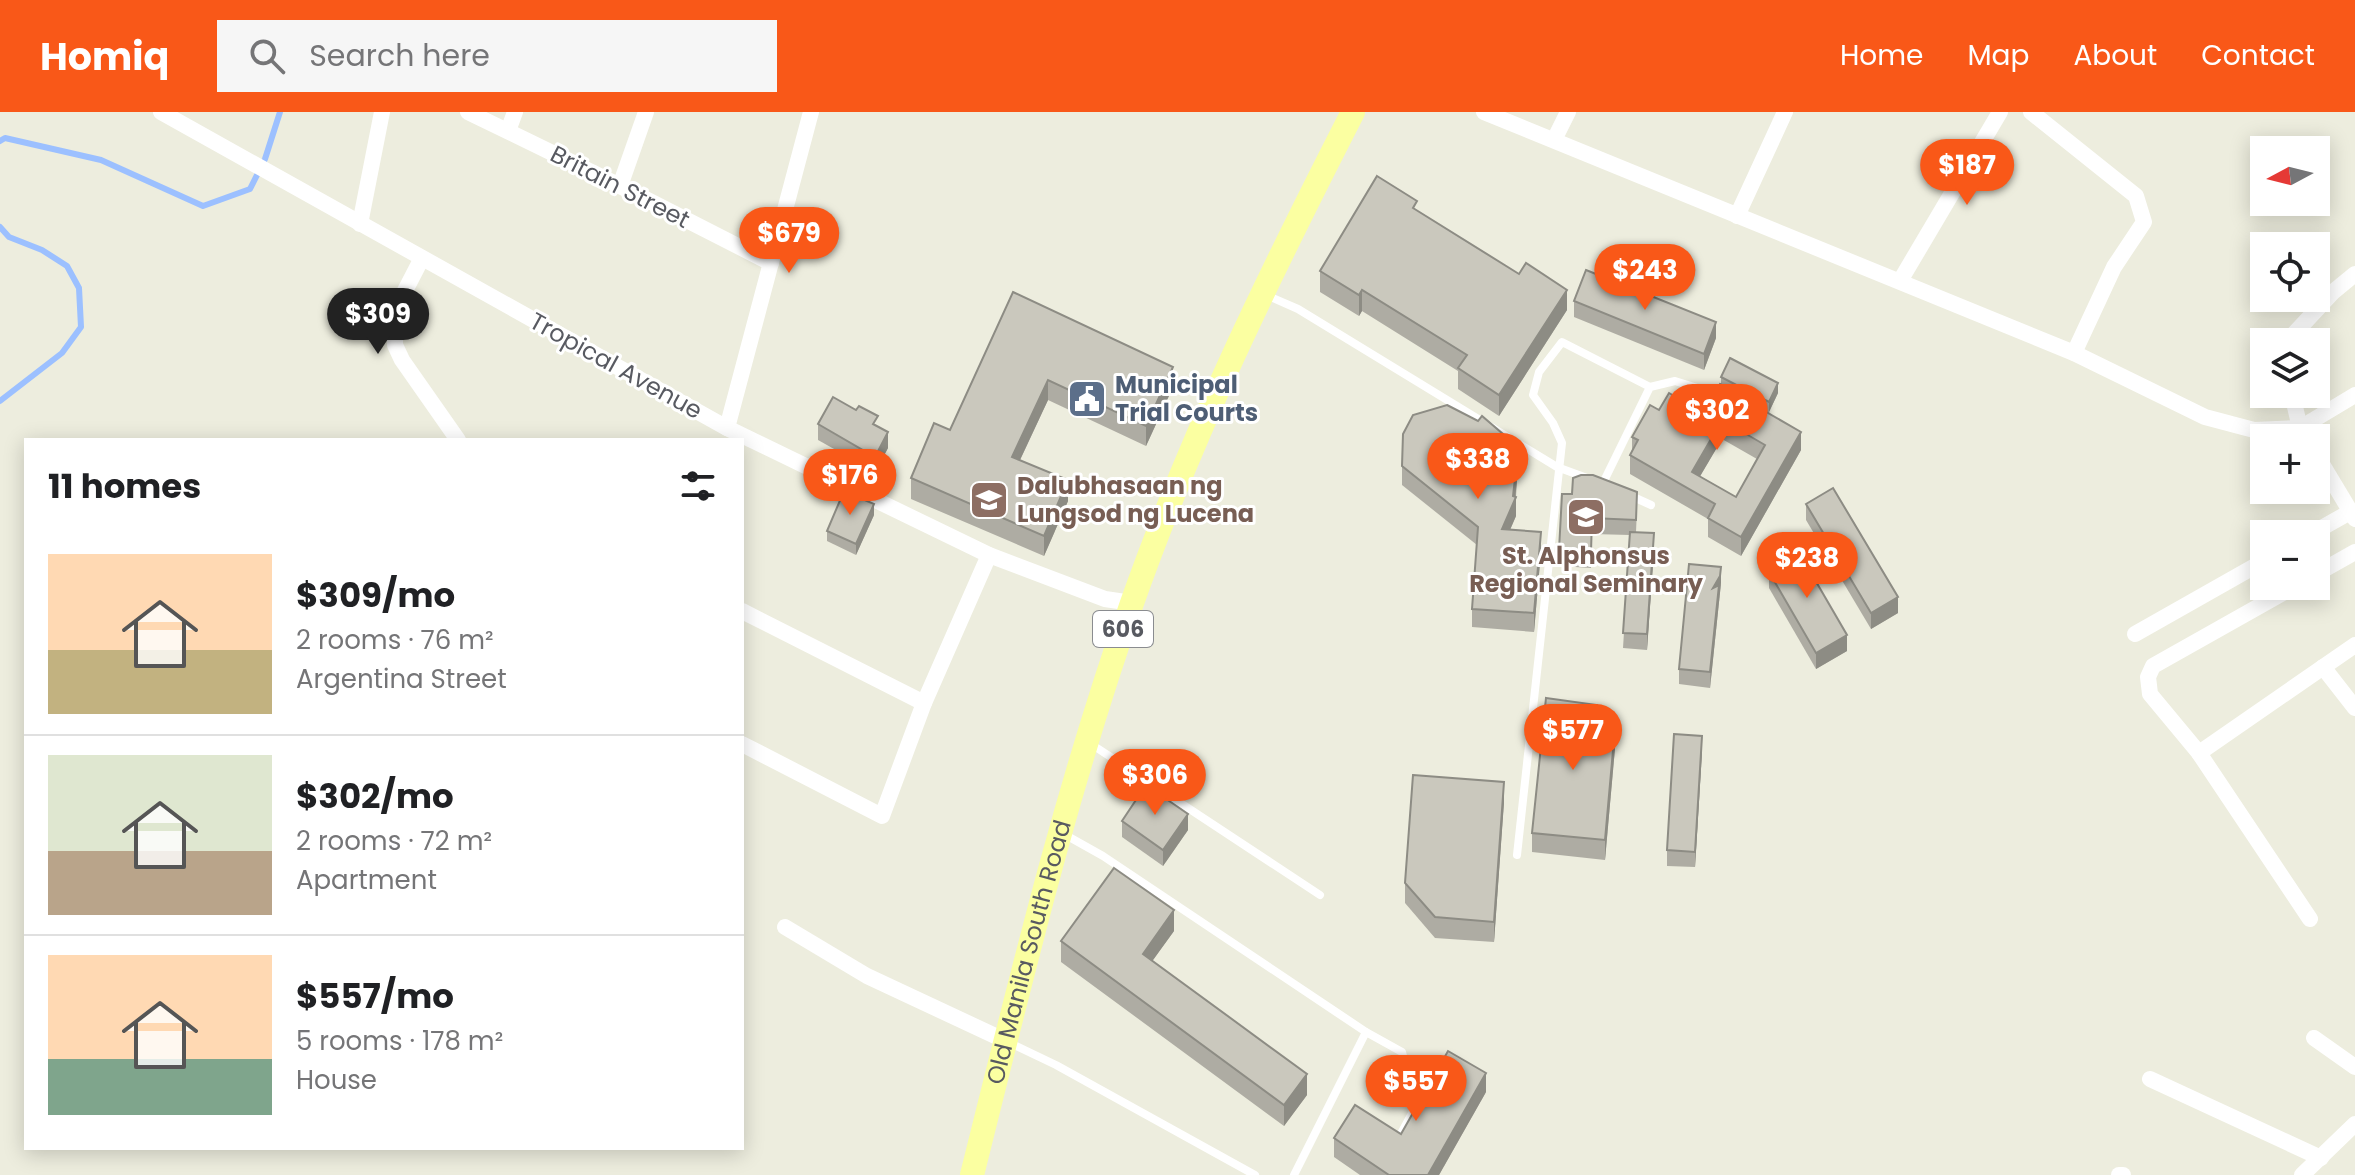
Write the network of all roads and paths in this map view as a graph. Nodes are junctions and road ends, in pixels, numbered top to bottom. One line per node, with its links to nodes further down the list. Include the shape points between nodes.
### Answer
1 (161, 112): 13 (street, Tropical Avenue)
2 (382, 112): 18 (street)
3 (468, 112): 14 (street, Britain Street)
4 (515, 112): 14 (street)
5 (646, 112): 16 (street)
6 (811, 112): 20 (street)
7 (1353, 112): 23 (main road, Old Manila South Road / 606)
8 (1484, 112): 15 (street)
9 (1568, 112): 15 (street)
10 (1785, 112): 17 (street)
11 (2000, 112): 22 (street)
12 (2031, 112): 25 (street, via 2136,196 2144,222 2114,267)
13 (187, 119): 18 (street, Tropical Avenue, via 221,145)
14 (508, 131): 16 (street, Britain Street)
15 (1554, 140): 17 (street)
16 (620, 186): 20 (street, Britain Street)
17 (1737, 216): 22 (street)
18 (360, 224): 19 (street, Tropical Avenue)
19 (422, 258): 30 (street, Tropical Avenue); 32 (street, via 395,310 395,345)
20 (771, 263): 30 (street)
21 (2355, 274): 24 (street)
22 (1900, 281): 25 (street)
23 (1261, 293): 33 (lane, via 1298,309); 44 (main road, Old Manila South Road / 606, via 1191,449)
24 (2299, 328)
25 (2074, 353): 31 (street, via 2205,417)
26 (1650, 387): 28 (lane, via 1675,381); 33 (lane, via 1562,342 1539,372 1533,395 1562,443); 35 (lane)
27 (2355, 395): 29 (street)
28 (1735, 402)
29 (2315, 424)
30 (727, 428): 40 (street, Tropical Avenue)
31 (2250, 429)
32 (457, 438)
33 (1557, 467): 35 (lane); 55 (lane)
34 (2330, 477): 37 (street)
35 (1603, 483): 36 (lane)
36 (1651, 505)
37 (2353, 515): 38 (street)
38 (2330, 525)
39 (2355, 552): 41 (street)
40 (989, 555): 44 (street, Tropical Avenue, via 1105,599); 49 (street)
41 (2330, 566)
42 (2250, 569): 46 (street)
43 (2270, 600): 53 (street, via 2153,666 2150,694)
44 (1132, 603): 51 (main road, Old Manila South Road / 606)
45 (744, 612): 49 (street)
46 (2135, 634)
47 (2355, 645): 48 (street)
48 (2323, 667): 50 (street); 53 (street)
49 (924, 703): 52 (street, via 882,816)
50 (2355, 708)
51 (1087, 741): 54 (main road, Old Manila South Road / 606); 56 (lane)
52 (744, 745)
53 (2199, 753): 57 (street)
54 (1062, 832): 59 (lane); 61 (main road, Old Manila South Road / 606)
55 (1517, 855)
56 (1320, 895)
57 (2310, 919)
58 (785, 927): 61 (street, via 867,976)
59 (1366, 1032): 65 (lane, via 1402,1052 1416,1106); 69 (lane)
60 (2314, 1038): 62 (street)
61 (1006, 1041): 67 (main road, Old Manila South Road / 606); 68 (lane)
62 (2355, 1067)
63 (2150, 1079): 66 (street)
64 (2355, 1124): 66 (street)
65 (1397, 1141)
66 (2321, 1158): 70 (street)
67 (972, 1175)
68 (1255, 1175)
69 (1294, 1175)
70 (2302, 1175)

